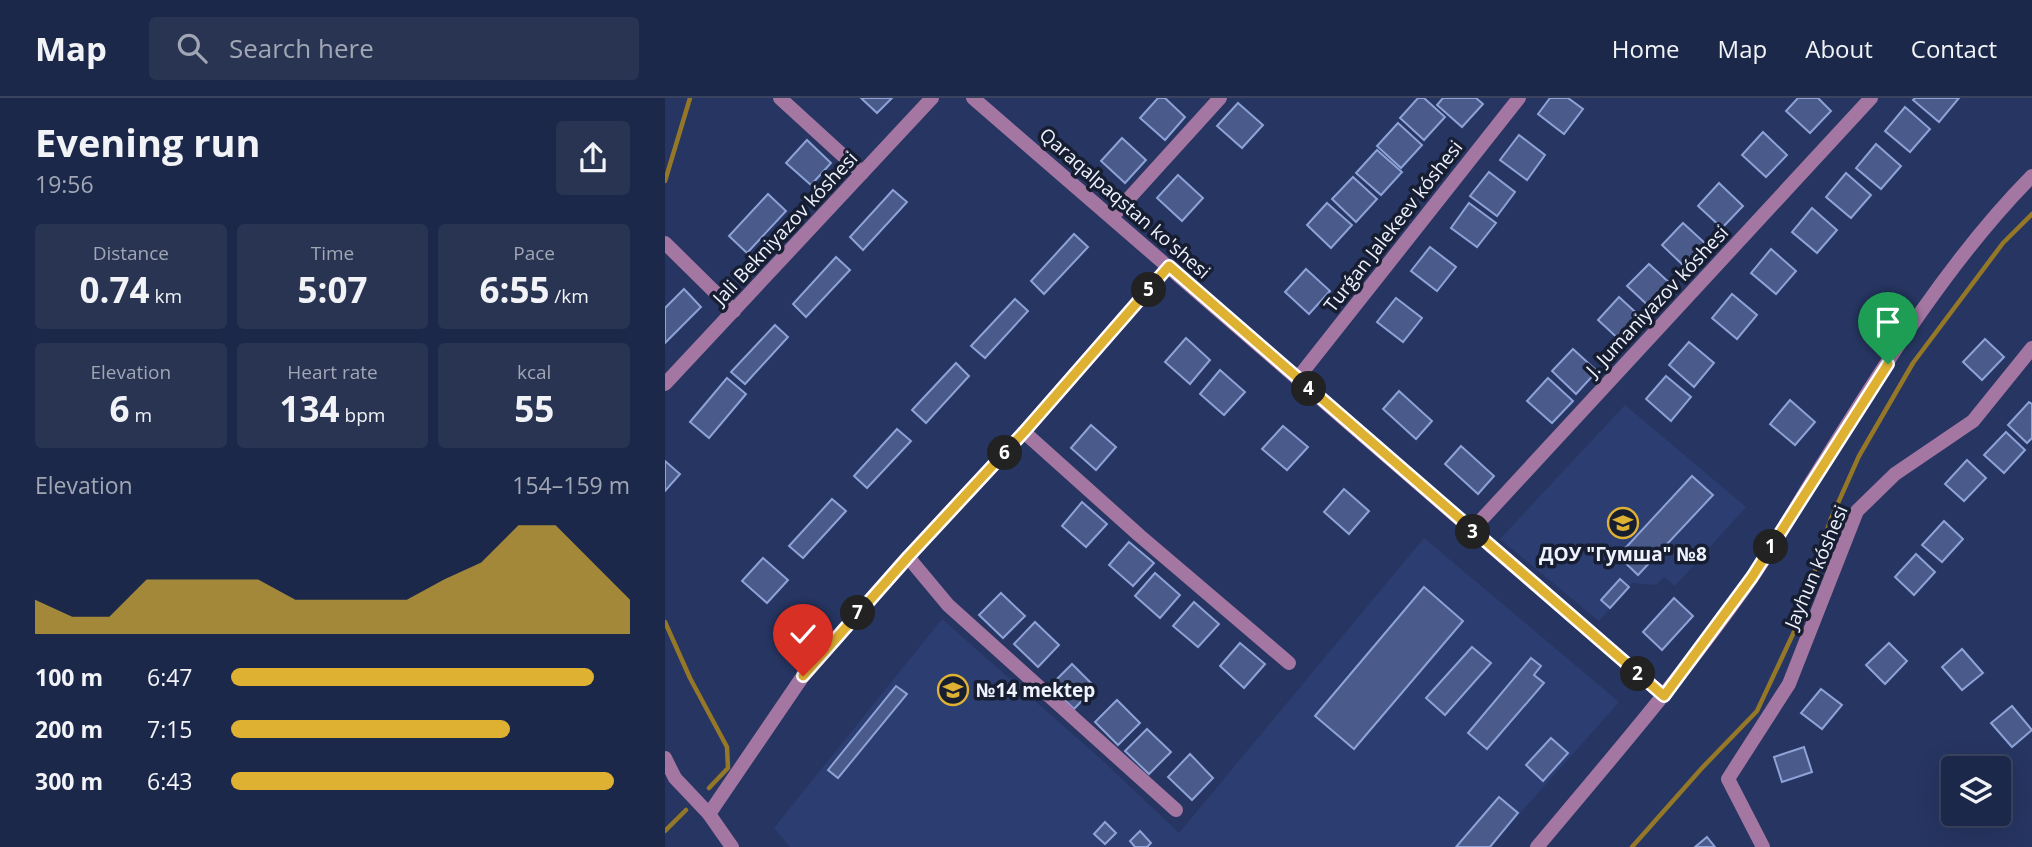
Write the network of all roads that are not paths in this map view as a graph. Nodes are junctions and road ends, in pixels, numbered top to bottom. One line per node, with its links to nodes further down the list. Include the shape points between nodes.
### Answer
1 (779, 98): 7 (street)
2 (932, 98): 7 (street, Jali Bekniyazov kóshesi)
3 (973, 98): 9 (street, Qaraqalpaqstan ko'shesi)
4 (1220, 98): 9 (street)
5 (1519, 98): 14 (street, Turǵan Jalekeev kóshesi)
6 (1871, 98): 17 (street, J. Jumaniyazov kóshesi)
7 (862, 173): 12 (street, Jali Bekniyazov kóshesi)
8 (2032, 176): 20 (street, via 1997,212 1940,286 1752,577)
9 (1112, 217): 11 (street, Qaraqalpaqstan ko'shesi)
10 (665, 243): 12 (street)
11 (1169, 266): 14 (street, Qaraqalpaqstan ko'shesi); 16 (street)
12 (734, 311): 15 (street, Jali Bekniyazov kóshesi)
13 (2032, 348): 27 (street, Jayhun kóshesi, via 1973,421 1895,474 1857,511 1789,684 1728,779)
14 (1297, 379): 17 (street, Qaraqalpaqstan ko'shesi)
15 (665, 384)
16 (1024, 432): 18 (street); 19 (street)
17 (1471, 531): 20 (street, Qaraqalpaqstan ko'shesi)
18 (908, 557): 23 (street, via 948,605); 24 (street, via 803,676)
19 (1289, 663)
20 (1664, 696): 26 (street)
21 (665, 758): 22 (street)
22 (670, 783): 24 (street)
23 (1176, 810)
24 (709, 814): 25 (street)
25 (732, 847)
26 (1537, 847)
27 (1763, 847)

